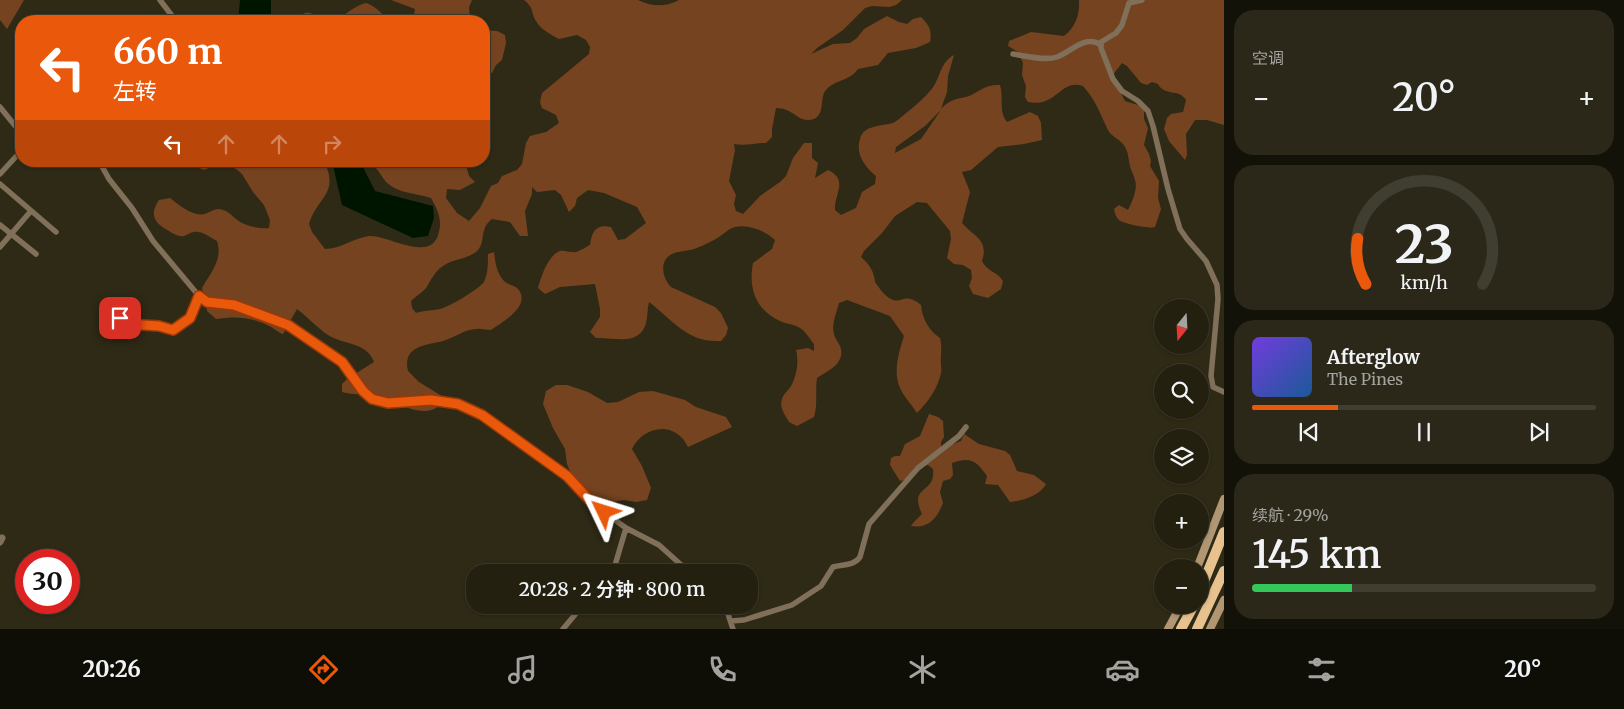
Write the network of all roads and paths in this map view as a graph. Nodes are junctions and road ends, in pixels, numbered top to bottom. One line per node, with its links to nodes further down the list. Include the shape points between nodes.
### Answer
1 (160, 0): 3 (street)
2 (1142, 0): 4 (street, via 1129,3 1122,25)
3 (171, 15)
4 (1101, 45): 5 (street, via 1087,42 1057,57); 20 (street, via 1113,79 1122,91 1148,111 1180,229 1206,261 1217,285 1211,376 1213,387)
5 (1013, 54)
6 (0, 107): 7 (street)
7 (15, 126)
8 (15, 157): 10 (street)
9 (102, 167): 18 (street, via 153,241)
10 (0, 174)
11 (0, 184): 12 (street)
12 (31, 211): 14 (street); 15 (street)
13 (0, 225): 15 (street)
14 (56, 232)
15 (11, 234): 16 (street); 17 (street)
16 (0, 247)
17 (36, 254)
18 (199, 296): 19 (street, via 190,318 173,330 126,324); 23 (street, via 207,302 234,305 288,325 342,362 372,399 388,403 431,400 458,404 482,415 567,476 593,504)
19 (120, 318)
20 (1224, 392)
21 (966, 427): 35 (street, via 918,468 869,524 858,561 833,567 821,586 792,605)
22 (1224, 498): 25 (main road)
23 (626, 528): 26 (street); 27 (street, via 659,545)
24 (1224, 532): 28 (highway)
25 (1200, 559)
26 (615, 564)
27 (680, 564)
28 (1209, 569)
29 (1224, 571): 40 (highway)
30 (1224, 600): 41 (main road)
31 (576, 614): 36 (street)
32 (728, 614): 35 (street)
33 (1176, 614): 38 (main road)
34 (1189, 614): 39 (highway)
35 (731, 621): 37 (street)
36 (563, 629)
37 (733, 629)
38 (1168, 629)
39 (1181, 629)
40 (1197, 629)
41 (1210, 629)

